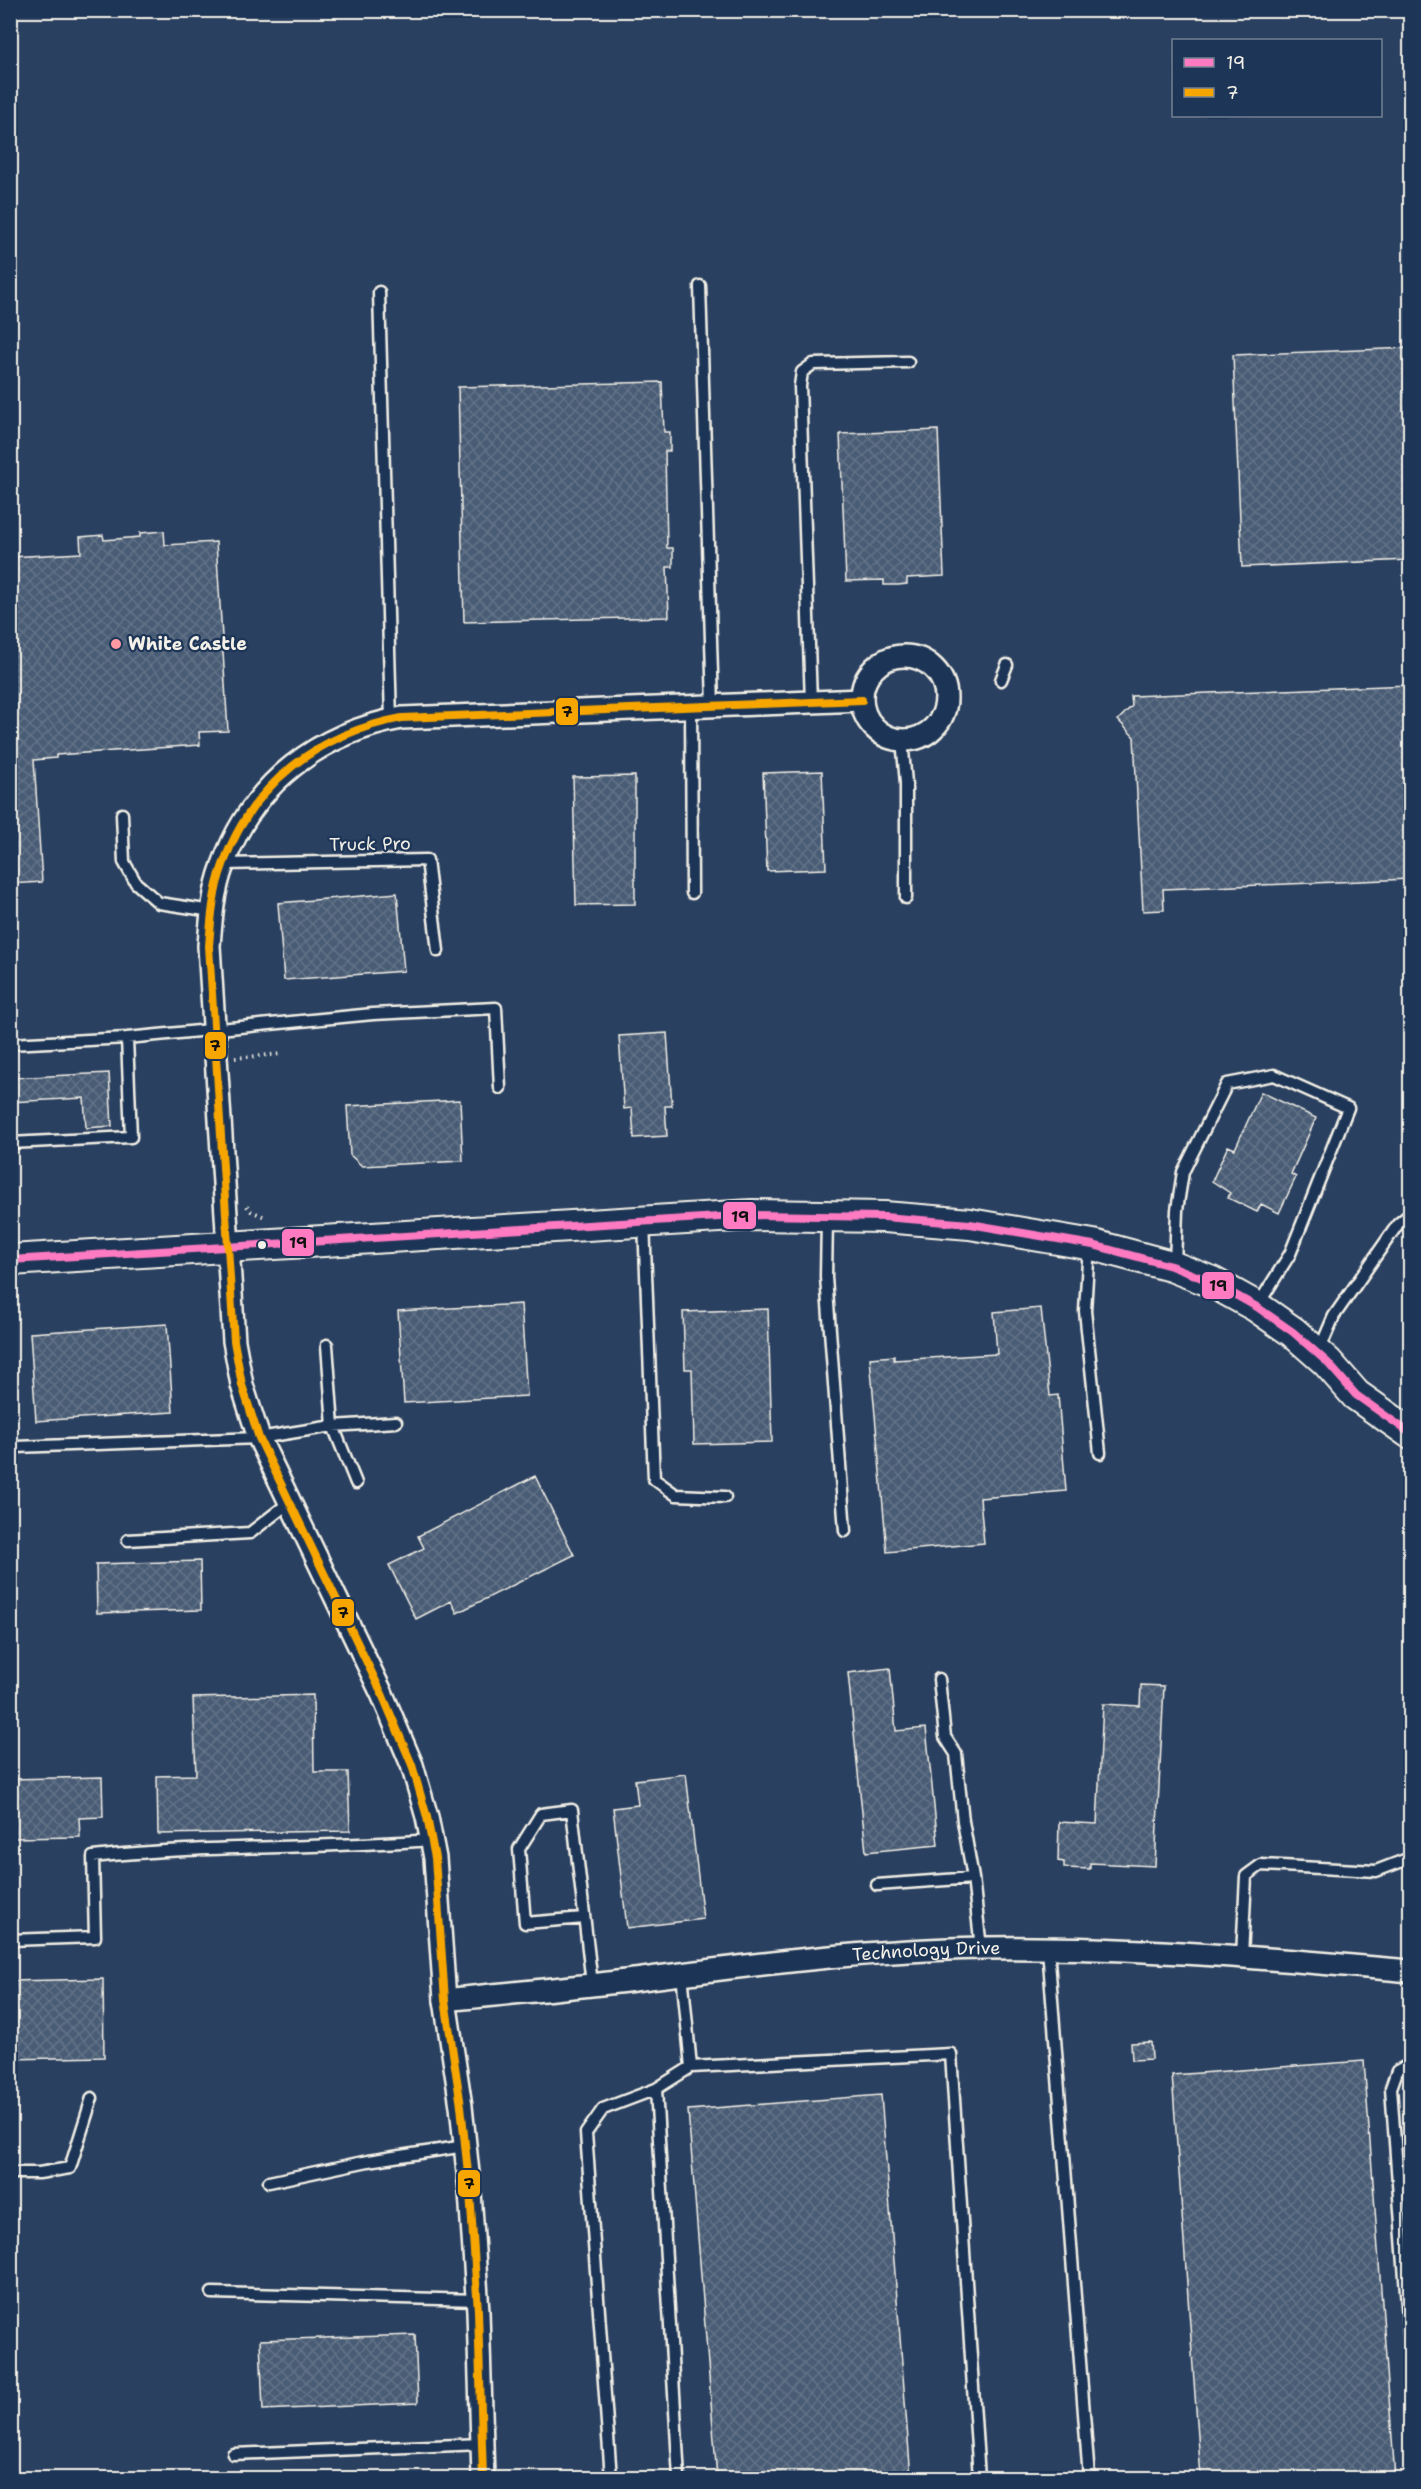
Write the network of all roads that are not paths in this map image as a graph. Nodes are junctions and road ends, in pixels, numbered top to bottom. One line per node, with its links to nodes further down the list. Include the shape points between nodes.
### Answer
1 (700, 286): 8 (lane)
2 (379, 292): 10 (lane)
3 (908, 362): 7 (lane, via 813,364 802,372)
4 (1007, 665): 5 (lane)
5 (1001, 680)
6 (862, 700): 7 (street); 11 (street, via 867,719 877,730); 11 (street, via 868,675 893,656 916,656 935,667 946,685 943,717 935,728 916,739)
7 (811, 702): 8 (street)
8 (713, 705): 9 (street)
9 (691, 706): 10 (street); 14 (lane)
10 (391, 720): 13 (street, via 355,729 301,759 255,805)
11 (902, 740): 15 (lane)
12 (122, 814): 16 (lane, via 124,862 136,883 159,903)
13 (223, 864): 16 (street); 17 (lane, Truck Pro, via 427,860)
14 (692, 893)
15 (906, 897)
16 (212, 911): 18 (street, via 209,946)
17 (438, 951)
18 (214, 1028): 19 (lane); 21 (lane, via 496,1008); 27 (street)
19 (127, 1038): 20 (lane); 22 (lane, via 131,1137)
20 (10, 1044)
21 (500, 1088)
22 (10, 1143)
23 (1410, 1214): 32 (lane, via 1398,1224 1334,1316)
24 (827, 1215): 25 (street); 26 (street, via 970,1224); 42 (lane, via 826,1277)
25 (644, 1222): 27 (street); 40 (lane, via 654,1479 676,1495)
26 (1089, 1245): 29 (street); 38 (lane, via 1085,1311)
27 (227, 1249): 28 (street); 36 (street, via 234,1341 242,1385)
28 (10, 1260)
29 (1175, 1268): 30 (street, via 1212,1282); 30 (lane, via 1183,1172 1227,1084 1274,1074 1348,1108 1290,1254)
30 (1257, 1307): 32 (street)
31 (327, 1346): 34 (lane)
32 (1318, 1354): 35 (street, via 1356,1395)
33 (396, 1422): 34 (lane)
34 (333, 1426): 36 (lane); 39 (lane)
35 (1410, 1432)
36 (259, 1438): 37 (lane, via 16,1447); 41 (street)
37 (10, 1444)
38 (1100, 1453)
39 (356, 1483)
40 (725, 1497)
41 (290, 1502): 43 (lane, via 250,1533); 45 (street, via 412,1765)
42 (845, 1531)
43 (128, 1540)
44 (939, 1679): 47 (lane, via 945,1737 956,1754)
45 (431, 1840): 50 (lane, via 93,1857 94,1937); 57 (street)
46 (1410, 1858): 53 (lane, via 1376,1871 1261,1865 1246,1876)
47 (973, 1878): 48 (lane); 51 (lane)
48 (877, 1885)
49 (584, 1918): 49 (lane, via 572,1810 541,1814 519,1849 525,1923); 56 (lane)
50 (10, 1940)
51 (981, 1948): 52 (street, Technology Drive); 55 (street, Technology Drive, via 867,1953)
52 (1048, 1948): 53 (street, Technology Drive); 74 (lane)
53 (1242, 1956): 54 (street, Technology Drive)
54 (1410, 1971)
55 (682, 1973): 56 (street, Technology Drive); 59 (lane)
56 (592, 1984): 57 (street, Technology Drive)
57 (445, 2000): 62 (street)
58 (1410, 2064): 67 (lane, via 1397,2070 1391,2088)
59 (691, 2067): 60 (lane); 73 (lane, via 951,2054)
60 (656, 2089): 71 (lane, via 603,2109 586,2133); 72 (lane)
61 (92, 2098): 63 (lane, via 70,2168)
62 (465, 2146): 64 (lane); 66 (street)
63 (10, 2173)
64 (269, 2182)
65 (212, 2293): 66 (lane)
66 (478, 2300): 68 (street)
67 (1410, 2346)
68 (482, 2444): 69 (lane); 70 (street)
69 (232, 2454)
70 (483, 2478)
71 (611, 2478)
72 (679, 2478)
73 (979, 2478)
74 (1089, 2478)

